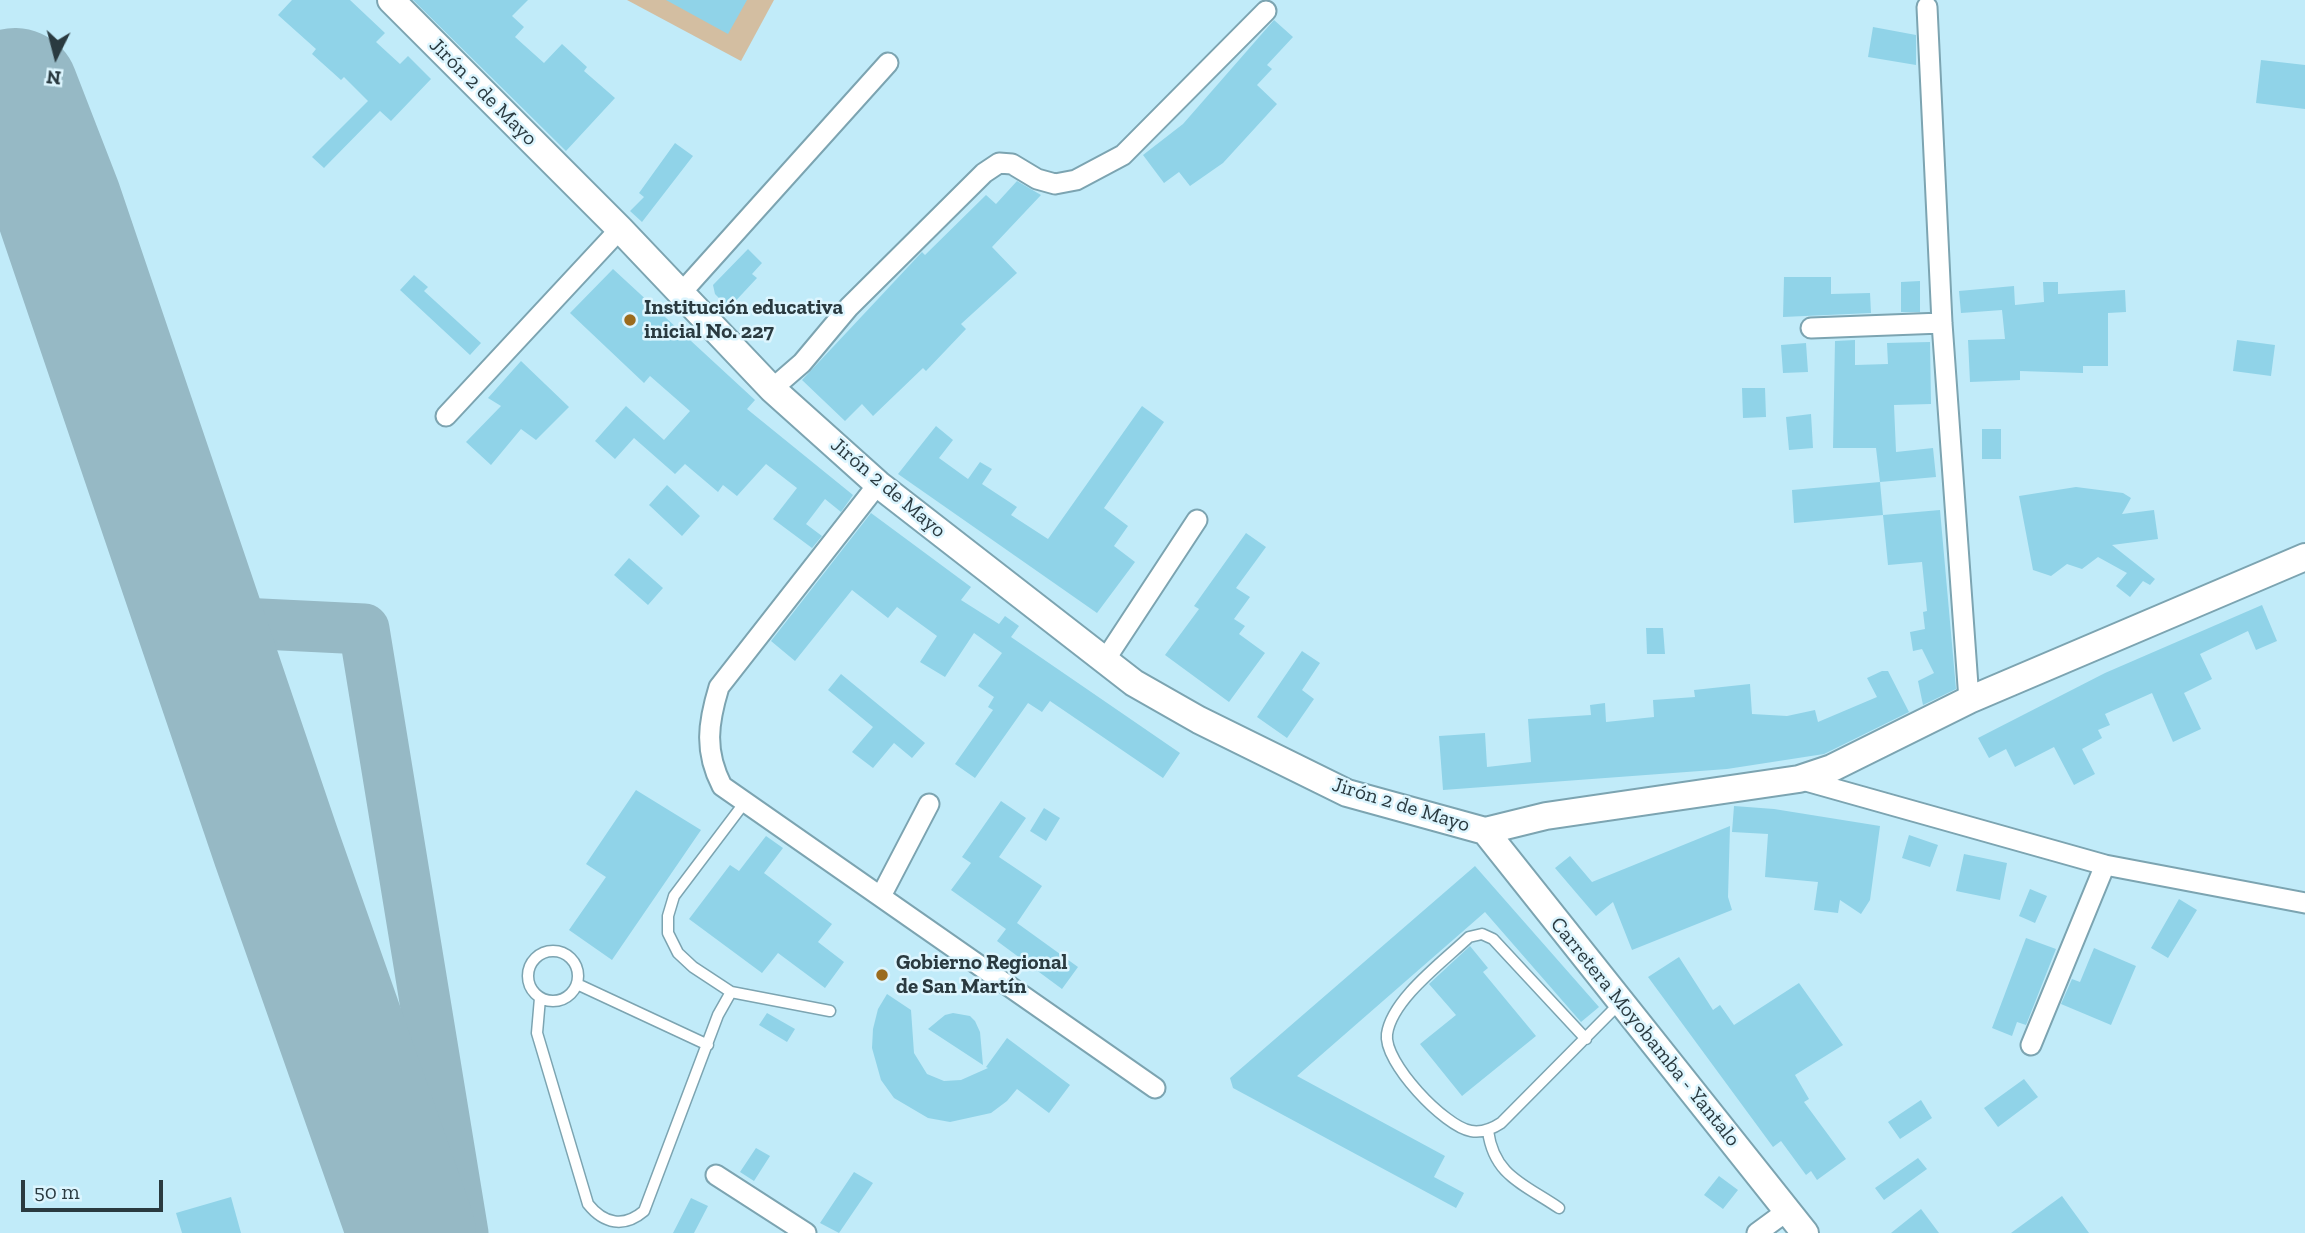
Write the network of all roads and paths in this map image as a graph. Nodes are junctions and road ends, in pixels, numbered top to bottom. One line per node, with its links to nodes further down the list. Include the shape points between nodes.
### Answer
1 (391, 0): 5 (main road, Jirón 2 de Mayo)
2 (1927, 7): 7 (street)
3 (1266, 11): 9 (street, via 1123,155 1076,180 1055,184 1012,164 999,163 984,173)
4 (888, 63): 6 (street)
5 (620, 229): 6 (main road, Jirón 2 de Mayo); 10 (street)
6 (682, 292): 9 (main road, Jirón 2 de Mayo)
7 (1942, 323): 8 (street); 15 (street)
8 (1811, 328)
9 (772, 389): 11 (main road, Jirón 2 de Mayo)
10 (446, 416)
11 (878, 484): 14 (main road, Jirón 2 de Mayo); 17 (street, via 719,687 710,718 712,768 722,786)
12 (1198, 520): 14 (street)
13 (2305, 557): 15 (main road)
14 (1105, 660): 19 (main road, Jirón 2 de Mayo, via 1134,683 1199,720 1347,793)
15 (1969, 701): 16 (main road, via 1832,768)
16 (1799, 779): 19 (main road, via 1546,816); 20 (street)
17 (745, 802): 21 (street); 24 (lane, via 674,896 668,916 668,933 678,953)
18 (929, 804): 21 (street)
19 (1485, 831): 26 (main road, Carretera Moyobamba - Yantalo)
20 (2105, 865): 22 (street); 30 (street)
21 (881, 897): 31 (street)
22 (2305, 903)
23 (577, 984): 25 (lane, via 562,1000); 25 (lane, via 574,961 555,950 543,952 528,968 531,990); 29 (lane)
24 (731, 992): 27 (lane); 29 (lane)
25 (540, 998): 29 (lane, via 537,1033 588,1204 615,1223 644,1211)
26 (1621, 1002): 28 (lane); 35 (main road, Carretera Moyobamba - Yantalo)
27 (830, 1011)
28 (1586, 1039): 32 (lane, via 1502,1124); 32 (lane, via 1493,939 1482,934 1469,937 1409,994 1386,1036 1389,1053 1427,1100 1458,1127)
29 (708, 1045)
30 (2031, 1045)
31 (1156, 1088)
32 (1488, 1131): 34 (lane, via 1498,1166)
33 (716, 1175): 36 (street)
34 (1559, 1208)
35 (1787, 1211): 37 (street); 38 (main road, Carretera Moyobamba - Yantalo)
36 (806, 1233)
37 (1757, 1233)
38 (1805, 1233)

